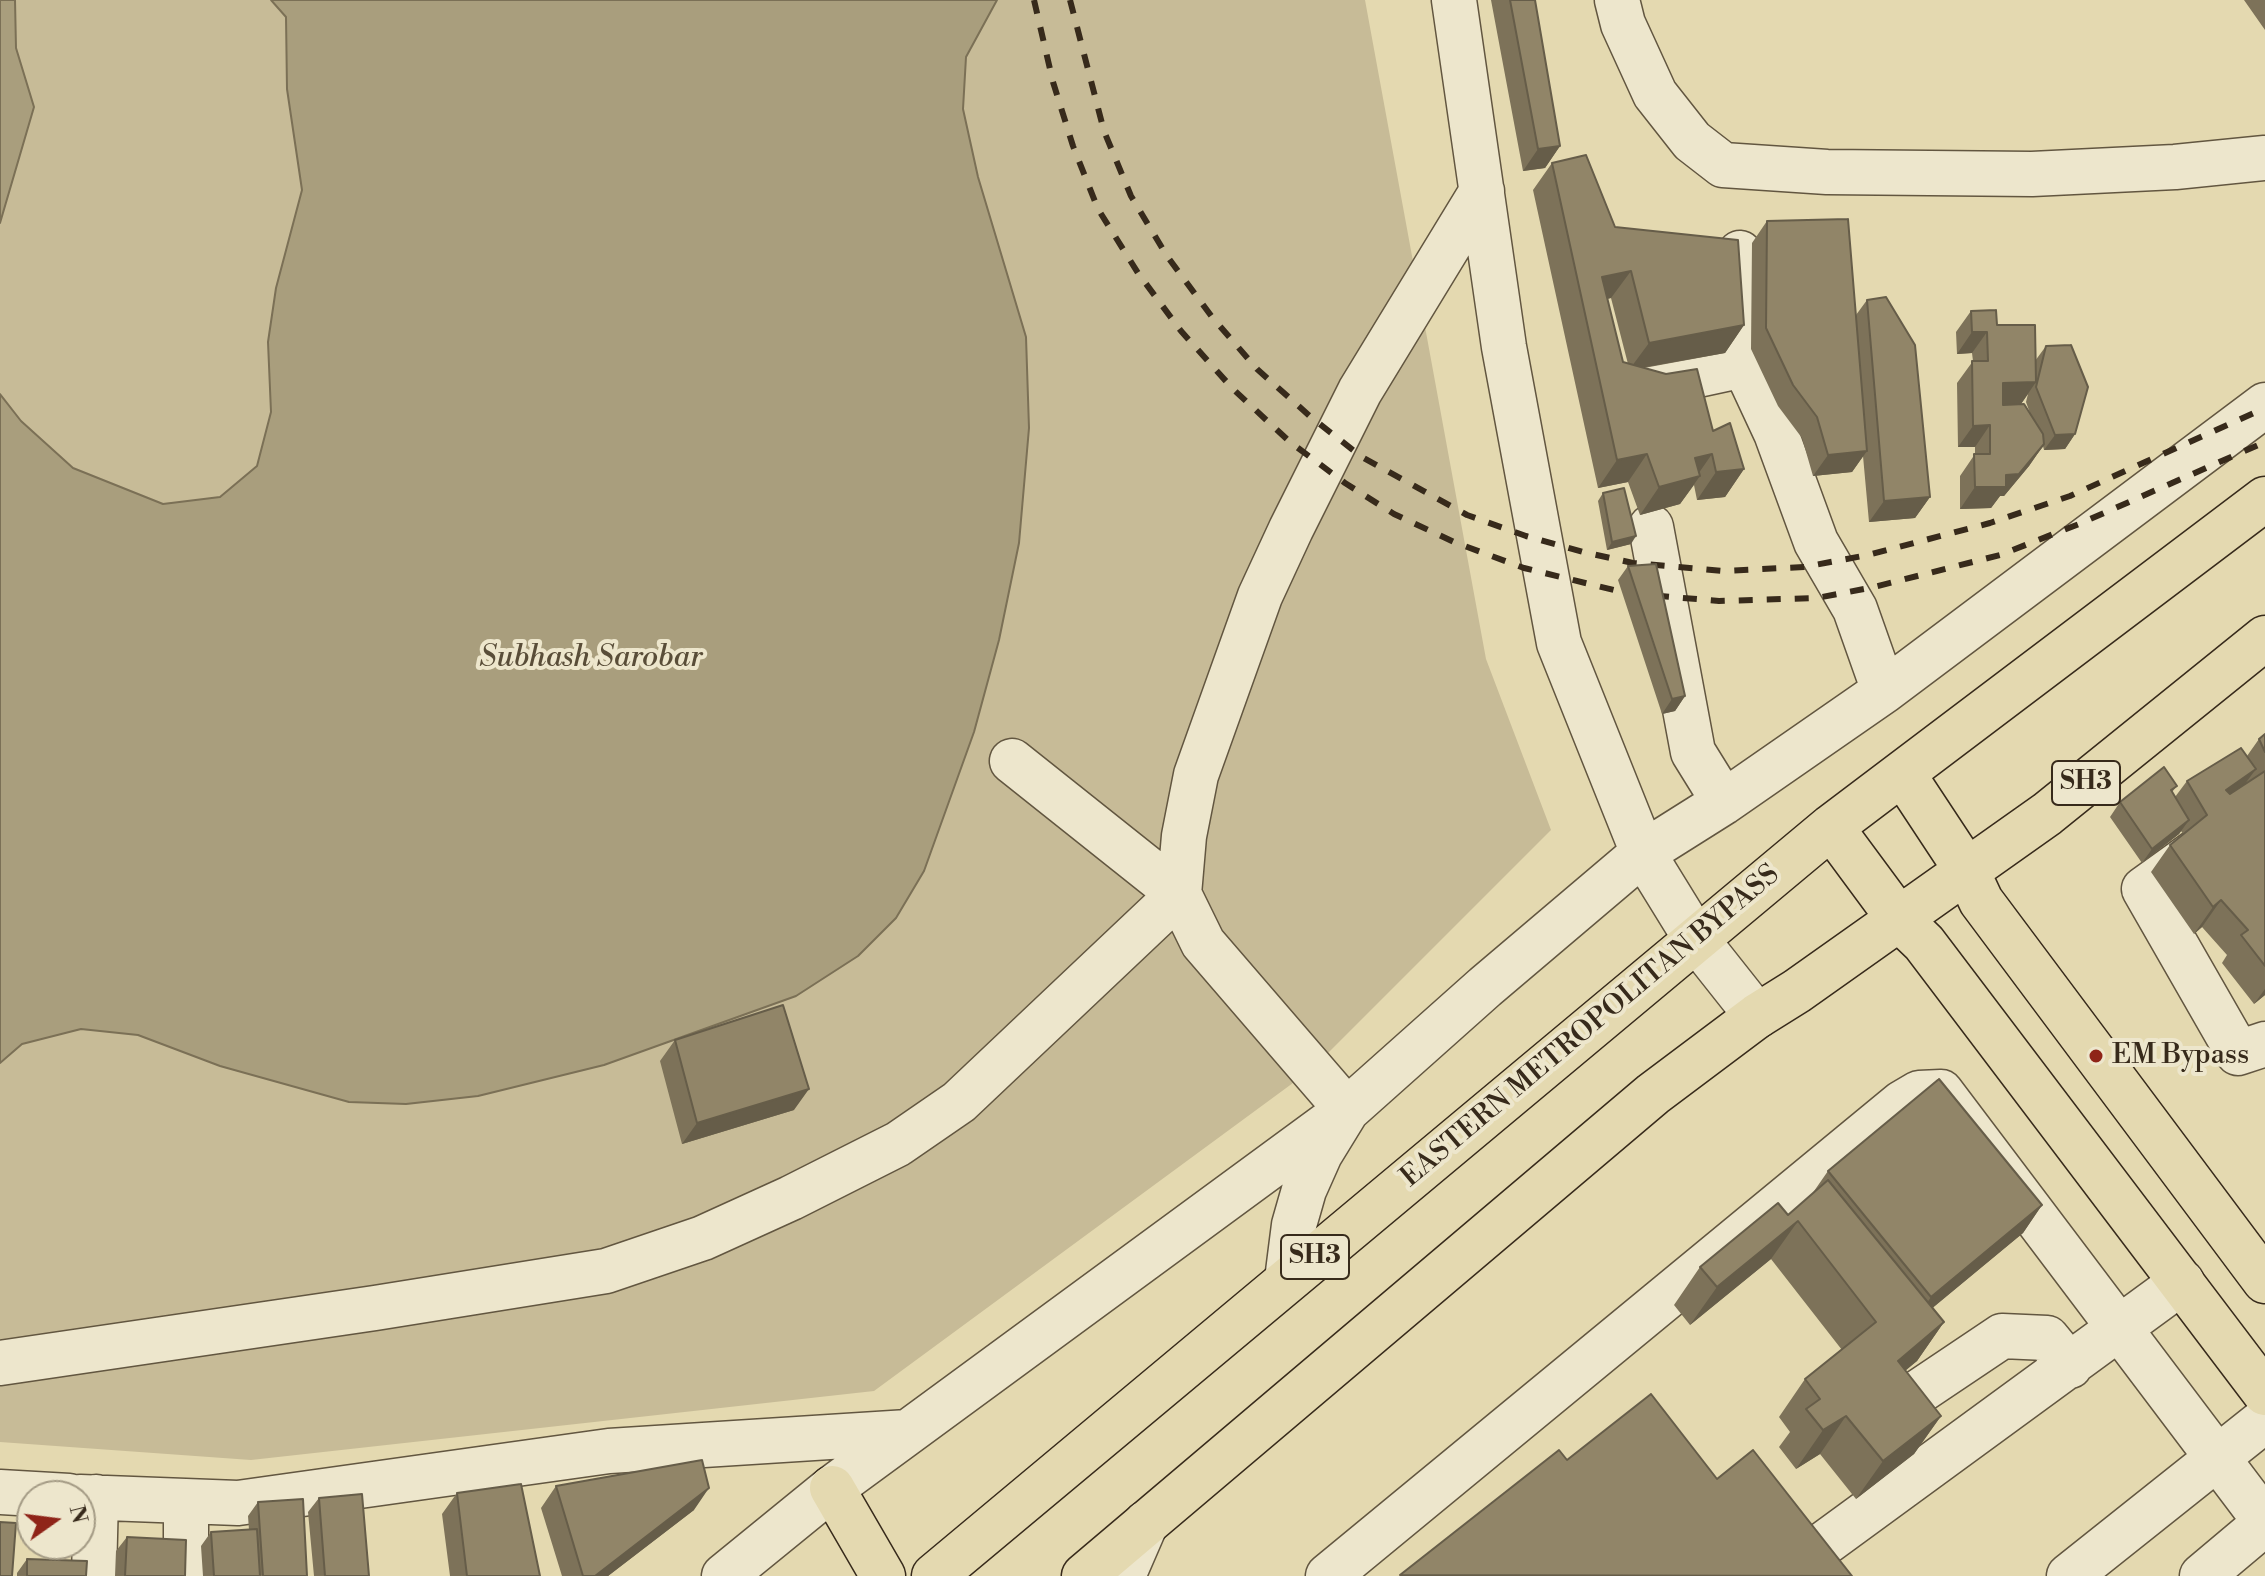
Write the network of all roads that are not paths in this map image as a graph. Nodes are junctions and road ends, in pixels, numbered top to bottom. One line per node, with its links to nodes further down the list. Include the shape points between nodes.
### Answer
1 (1454, 0): 4 (street)
2 (1617, 0): 3 (street, via 1655,94 1692,141 1723,165 2032,174)
3 (2265, 158)
4 (1482, 191): 18 (street, via 1504,347 1559,643); 20 (street, via 1360,391 1260,596 1196,775)
5 (1740, 253): 7 (street, via 1735,345)
6 (1608, 355): 7 (street, via 1616,379 1656,384)
7 (1744, 365): 12 (street, via 1776,433 1816,542 1855,609)
8 (2265, 405): 12 (street)
9 (2265, 499): 14 (main road, EASTERN METROPOLITAN BYPASS / SH3)
10 (1651, 527): 15 (street, via 1693,752)
11 (2265, 638): 19 (main road, SH3, via 2047,814)
12 (1884, 691): 15 (street)
13 (1012, 761): 20 (street)
14 (1903, 774): 17 (main road, EASTERN METROPOLITAN BYPASS / SH3); 19 (main road)
15 (1724, 802): 18 (street)
16 (2265, 802): 24 (street, via 2144,889 2238,1053)
17 (1831, 827): 21 (main road); 22 (main road, EASTERN METROPOLITAN BYPASS / SH3)
18 (1643, 853): 22 (street); 25 (street)
19 (1967, 871): 21 (main road, SH3); 27 (main road, via 1981,901)
20 (1179, 894): 25 (street, via 1203,943); 30 (street, via 959,1102 898,1144 703,1238 606,1271)
21 (1899, 919): 23 (main road, SH3); 28 (main road, via 1924,943)
22 (1696, 939): 23 (street); 26 (main road, EASTERN METROPOLITAN BYPASS / SH3)
23 (1757, 1016): 41 (main road, SH3, via 1653,1094)
24 (2265, 1044)
25 (1347, 1110): 26 (street, via 1304,1190); 35 (street)
26 (1287, 1280): 45 (main road, EASTERN METROPOLITAN BYPASS / SH3)
27 (2265, 1281)
28 (2182, 1282): 29 (street); 32 (main road)
29 (2120, 1328): 31 (street); 36 (street); 48 (street, via 1941,1092 1919,1093)
30 (0, 1363)
31 (2070, 1366): 33 (street, via 2047,1338 2002,1336); 49 (street, via 1795,1565)
32 (2265, 1393)
33 (1914, 1395)
34 (2265, 1420): 36 (street)
35 (908, 1432): 37 (street); 39 (street, via 609,1451 238,1503)
36 (2219, 1459): 40 (street); 50 (street)
37 (832, 1488): 43 (street); 44 (main road)
38 (96, 1498): 39 (street)
39 (186, 1501): 42 (street)
40 (2265, 1522): 51 (street)
41 (1146, 1523): 46 (main road, SH3); 47 (street)
42 (186, 1576)
43 (724, 1576)
44 (883, 1576)
45 (934, 1576)
46 (1084, 1576)
47 (1123, 1576)
48 (1328, 1576)
49 (1803, 1576)
50 (2069, 1576)
51 (2202, 1576)

